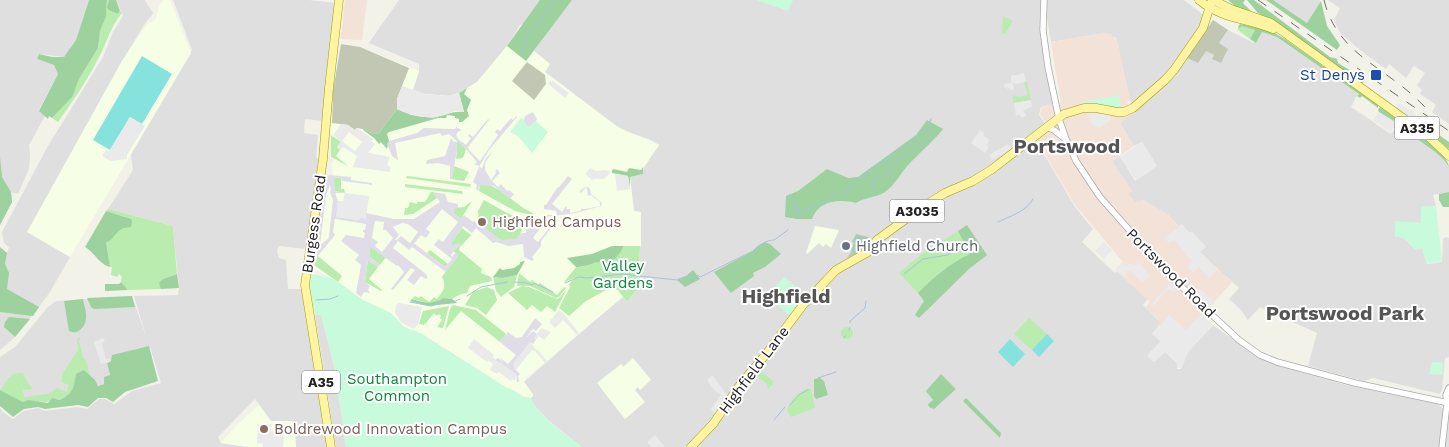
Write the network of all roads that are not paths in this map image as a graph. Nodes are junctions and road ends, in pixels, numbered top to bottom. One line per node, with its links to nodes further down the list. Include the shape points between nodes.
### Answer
1 (339, 0): 12 (main road, Burgess Road / A35, via 323,159 305,285)
2 (1044, 0): 6 (street, Portswood Road, via 1044,36)
3 (1199, 0): 4 (main road, A335)
4 (1213, 3): 5 (main road, A335, via 1235,17); 5 (main road, A335, via 1271,23); 6 (main road, A3035, via 1205,24 1171,74 1133,108 1124,112 1080,108)
5 (1284, 34): 9 (main road, A335, via 1428,136)
6 (1058, 119): 7 (main road, Highfield Lane / A3035); 8 (street, Portswood Road)
7 (1048, 128): 8 (street); 13 (main road, Highfield Lane / A3035, via 986,173 921,208 877,240 870,250 836,270 803,305 713,424)
8 (1066, 139): 11 (street, Portswood Road, via 1095,190 1149,254 1191,297 1254,351 1277,362 1365,386)
9 (1449, 156)
10 (1449, 388): 11 (street)
11 (1448, 402): 14 (street)
12 (331, 447)
13 (691, 447)
14 (1442, 447)

